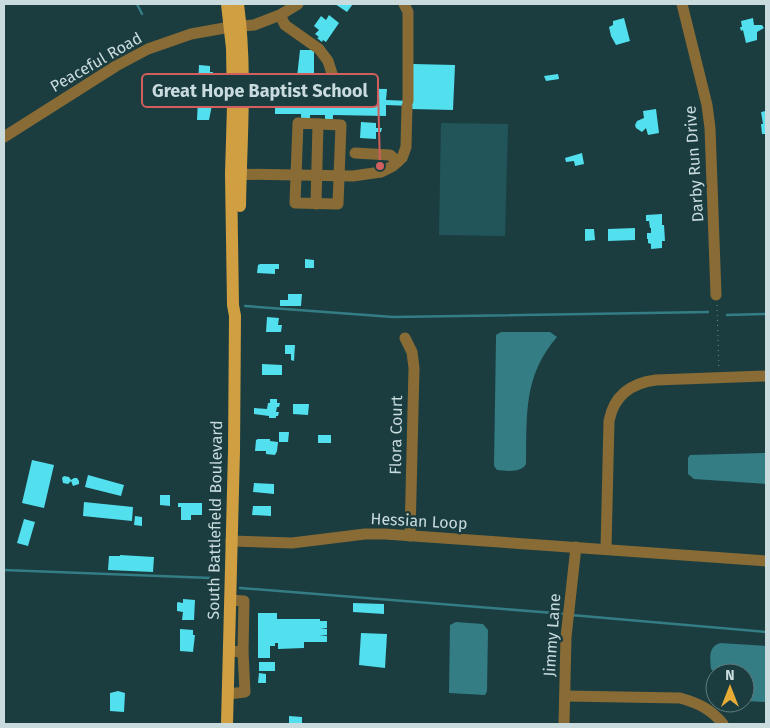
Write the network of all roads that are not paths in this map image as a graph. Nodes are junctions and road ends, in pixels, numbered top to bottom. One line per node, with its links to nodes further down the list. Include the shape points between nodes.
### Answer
1 (228, 4): 7 (main road, South Battlefield Boulevard)
2 (238, 4): 7 (main road, South Battlefield Boulevard)
3 (298, 4): 6 (street, Peaceful Road)
4 (404, 4): 12 (street, via 408,12 408,103 406,147)
5 (682, 4): 18 (street, Darby Run Drive, via 710,128)
6 (280, 15): 7 (street, Peaceful Road); 8 (street, via 286,25 319,49 328,61)
7 (235, 27): 10 (street, Peaceful Road, via 191,34 134,55); 13 (main road, South Battlefield Boulevard, via 243,116)
8 (334, 80)
9 (318, 124): 14 (street, via 298,123); 15 (street); 16 (street, via 340,125)
10 (4, 137)
11 (356, 153): 12 (street, via 390,155)
12 (398, 162): 16 (street, via 381,172)
13 (236, 174): 14 (street); 22 (main road, South Battlefield Boulevard, via 238,304 234,316)
14 (296, 175): 15 (street); 17 (street, via 295,203)
15 (317, 175): 16 (street); 17 (street)
16 (339, 176): 17 (street, via 338,204)
17 (316, 204)
18 (716, 295)
19 (405, 338): 21 (street, Flora Court, via 412,352 414,368)
20 (766, 376): 24 (street, via 647,381 632,386 617,400 609,421)
21 (410, 536): 22 (street, Hessian Loop, via 375,534 286,543); 23 (street, Hessian Loop)
22 (231, 541): 26 (main road, South Battlefield Boulevard)
23 (576, 547): 24 (street, Hessian Loop); 30 (street, Jimmy Lane, via 567,621)
24 (606, 549): 25 (street, Hessian Loop)
25 (766, 561)
26 (230, 600): 27 (main road, South Battlefield Boulevard); 28 (street, via 244,600)
27 (229, 651): 28 (street); 29 (main road, South Battlefield Boulevard)
28 (243, 652): 29 (street, via 245,692)
29 (228, 694): 31 (main road, South Battlefield Boulevard)
30 (565, 696): 32 (street, Jimmy Lane); 33 (street, via 680,698 707,708)
31 (227, 724)
32 (564, 724)
33 (723, 724)

